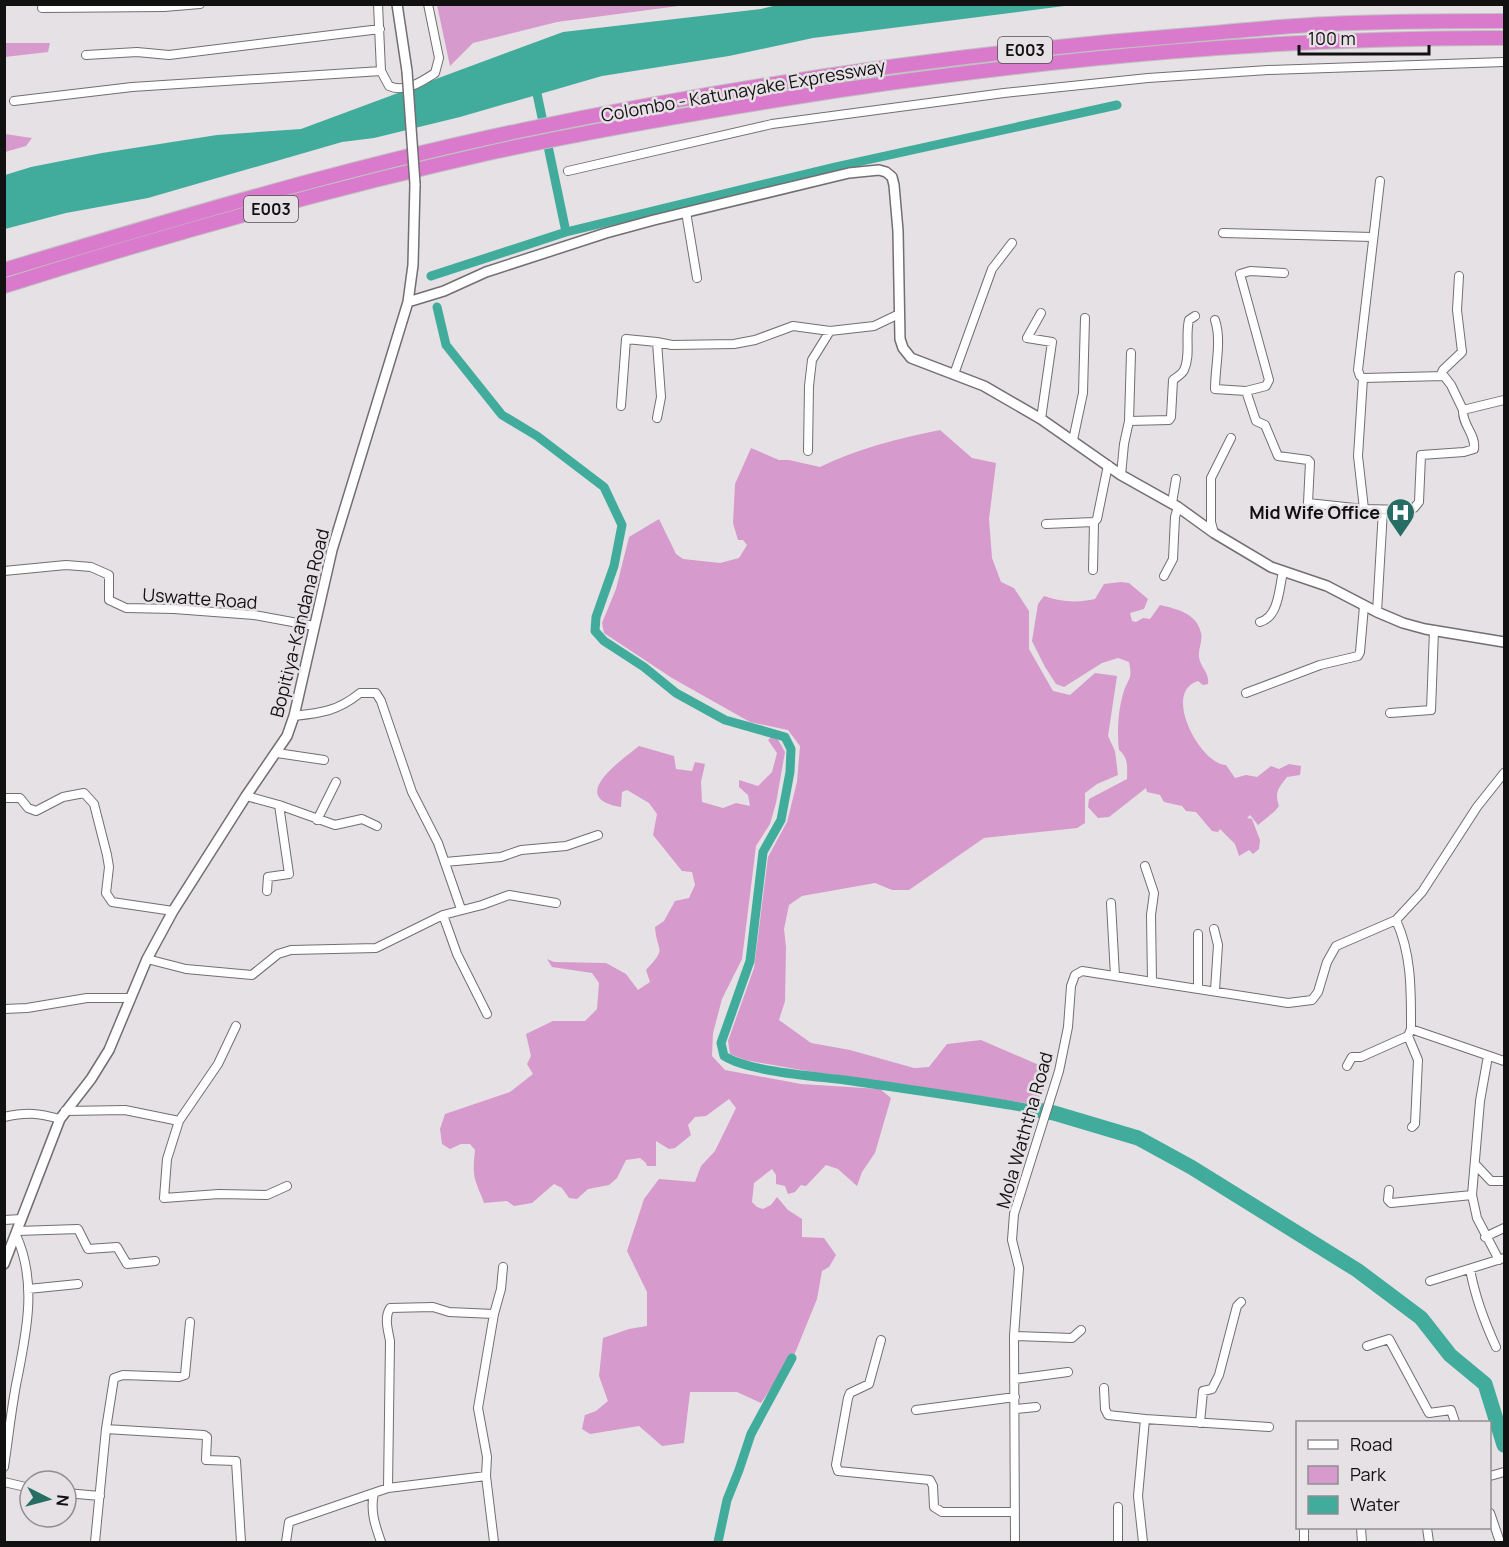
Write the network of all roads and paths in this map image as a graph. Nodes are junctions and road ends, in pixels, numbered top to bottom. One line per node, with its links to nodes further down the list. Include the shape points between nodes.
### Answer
1 (200, 4): 5 (street)
2 (378, 4): 7 (street)
3 (397, 4): 24 (street, Bopitiya-Kandana Road, bridge, via 407,71 415,184)
4 (428, 4): 11 (street, via 439,58 435,73 397,90 389,86)
5 (42, 8)
6 (1504, 21): 19 (highway, Colombo - Katunayake Expressway / E003, via 1328,24 1078,43 759,86 444,148 266,193)
7 (380, 29): 9 (street, via 169,55); 11 (street)
8 (1504, 38): 23 (highway, Colombo - Katunayake Expressway / E003, via 1192,48 959,73 724,108 554,140 395,176 178,233)
9 (86, 55)
10 (1504, 62): 13 (street, via 1268,70 1004,93 772,124)
11 (381, 72): 12 (street, via 132,87)
12 (14, 101)
13 (568, 171)
14 (1380, 181): 17 (street)
15 (686, 212): 22 (street); 24 (street, via 573,244); 26 (street, via 849,173 886,172 892,177 896,198)
16 (1223, 233): 17 (street)
17 (1372, 237): 35 (street, via 1358,370)
18 (1012, 243): 33 (street, via 992,269)
19 (4, 270)
20 (1284, 273): 36 (street, via 1240,274 1269,380 1266,386)
21 (1459, 276): 34 (street, via 1457,310 1462,352)
22 (697, 278)
23 (4, 286)
24 (408, 302): 62 (street, Bopitiya-Kandana Road, via 332,550)
25 (1041, 313): 41 (street, via 1027,339 1052,342)
26 (899, 314): 30 (street, via 874,326); 33 (street, via 900,339 906,354)
27 (1195, 316): 42 (street, via 1189,320 1186,331 1184,372 1173,380 1171,417)
28 (1086, 318): 44 (street, via 1083,393)
29 (1215, 320): 36 (street, via 1219,333 1215,389)
30 (830, 331): 31 (street, via 793,326 734,344); 45 (street, via 812,360)
31 (657, 342): 38 (street, via 626,339); 40 (street, via 661,397)
32 (1131, 353): 42 (street)
33 (954, 374): 41 (street, via 984,386)
34 (1440, 376): 35 (street); 39 (street, via 1451,385)
35 (1363, 378): 50 (street, via 1358,456)
36 (1246, 391): 50 (street, via 1256,422 1265,425 1278,456 1310,462 1308,503)
37 (1504, 400): 39 (street)
38 (621, 406)
39 (1462, 410): 51 (street, via 1475,440 1474,449 1421,455 1419,502 1407,510)
40 (657, 418)
41 (1041, 419): 44 (street)
42 (1129, 421): 47 (street)
43 (1231, 438): 54 (street, via 1211,478)
44 (1073, 440): 46 (street)
45 (808, 451)
46 (1108, 465): 47 (street); 52 (street)
47 (1121, 475): 49 (street)
48 (1176, 479): 49 (street)
49 (1175, 505): 54 (street); 58 (street, via 1173,559)
50 (1364, 509): 51 (street)
51 (1383, 510): 60 (street)
52 (1094, 522): 53 (street); 55 (street)
53 (1046, 524)
54 (1214, 533): 57 (street)
55 (1093, 570)
56 (4, 571): 62 (street, Uswatte Road, via 66,565 90,567 110,575 109,600 126,608 254,615)
57 (1283, 572): 59 (street, via 1327,586); 61 (street, via 1275,608 1266,621)
58 (1164, 576)
59 (1364, 606): 60 (street); 65 (street, via 1358,656 1320,665)
60 (1377, 612): 63 (street)
61 (1260, 622)
62 (314, 626): 67 (street, Bopitiya-Kandana Road)
63 (1434, 630): 64 (street); 66 (street, via 1431,710)
64 (1504, 642)
65 (1246, 693)
66 (1390, 713)
67 (294, 716): 68 (street, Bopitiya-Kandana Road); 78 (street, via 324,713 360,693 376,693 412,792)
68 (276, 753): 69 (street); 72 (street, Bopitiya-Kandana Road)
69 (324, 760)
70 (1504, 773): 86 (street, via 1422,892)
71 (336, 782): 75 (street)
72 (246, 796): 74 (street); 84 (street, Bopitiya-Kandana Road)
73 (4, 798): 84 (street, via 20,798 36,811 63,797 84,793 94,804 102,834 109,867 106,893 112,902)
74 (279, 805): 75 (street); 80 (street, via 289,874 268,877)
75 (316, 820): 76 (street, via 335,825 362,819)
76 (376, 826)
77 (598, 835): 78 (street, via 566,846)
78 (445, 862): 83 (street)
79 (1145, 866): 91 (street, via 1154,893)
80 (267, 891)
81 (556, 903): 83 (street, via 509,895)
82 (1111, 903): 90 (street)
83 (461, 909): 85 (street)
84 (173, 911): 89 (street, Bopitiya-Kandana Road)
85 (443, 915): 89 (street, via 376,948 291,950 278,954 252,975 186,969); 96 (street, via 457,954)
86 (1396, 920): 93 (street, Mola Waththa Road, via 1336,946 1312,1000 1288,1003); 98 (street, via 1411,973)
87 (1214, 929): 93 (street, via 1218,945)
88 (1198, 934): 92 (street)
89 (147, 959): 94 (street, Bopitiya-Kandana Road)
90 (1115, 976): 91 (street, Mola Waththa Road); 128 (street, Mola Waththa Road, via 1082,971 1075,975 1071,986 1068,1027 1047,1112 1014,1214 1011,1240 1019,1268)
91 (1152, 981): 92 (street, Mola Waththa Road)
92 (1198, 987): 93 (street, Mola Waththa Road)
93 (1215, 990)
94 (130, 998): 95 (street, via 87,998); 102 (street, Bopitiya-Kandana Road, via 109,1050)
95 (4, 1009)
96 (487, 1014)
97 (236, 1026): 104 (street, via 218,1064)
98 (1409, 1033): 99 (street); 101 (street, via 1361,1057 1352,1057); 105 (street, via 1418,1060)
99 (1488, 1056): 100 (street); 106 (street)
100 (1504, 1060)
101 (1347, 1066)
102 (63, 1115): 103 (street, via 26,1112); 104 (street, via 125,1110); 111 (street, Bopitiya-Kandana Road)
103 (4, 1117)
104 (179, 1121): 108 (street, via 167,1159 164,1198 267,1195)
105 (1412, 1127)
106 (1475, 1164): 107 (street, via 1491,1181); 110 (street)
107 (1504, 1181)
108 (287, 1186)
109 (1389, 1190): 110 (street, via 1391,1203)
110 (1472, 1196): 115 (street)
111 (21, 1219): 112 (street); 114 (street, Bopitiya-Kandana Road)
112 (4, 1220)
113 (1504, 1228): 115 (street)
114 (16, 1233): 117 (street, via 78,1229 88,1249 117,1246 127,1264); 118 (street, Bopitiya-Kandana Road); 123 (street, via 28,1274)
115 (1485, 1237): 116 (street)
116 (1502, 1259): 120 (street)
117 (155, 1261)
118 (4, 1264)
119 (503, 1267): 125 (street)
120 (1470, 1269): 121 (street); 131 (street, via 1481,1313)
121 (1430, 1281)
122 (78, 1284): 123 (street)
123 (28, 1289): 144 (street, via 25,1348)
124 (1241, 1302): 141 (street, via 1219,1375 1212,1389 1203,1391)
125 (494, 1314): 145 (street, via 478,1408 487,1456); 146 (street, via 452,1313 433,1307 390,1308)
126 (190, 1322): 143 (street, via 185,1374 114,1378)
127 (1081, 1330): 128 (street, via 1072,1338)
128 (1014, 1336): 133 (street, Mola Waththa Road)
129 (881, 1340): 151 (street, via 869,1384 850,1393 848,1398 838,1471 930,1480 934,1507 942,1512)
130 (1367, 1346): 140 (street, via 1389,1340 1429,1413 1451,1410)
131 (1496, 1347)
132 (1068, 1372): 133 (street)
133 (1015, 1379): 135 (street, Mola Waththa Road)
134 (1104, 1388): 139 (street, via 1108,1415)
135 (1015, 1397): 137 (street, Mola Waththa Road); 138 (street)
136 (1036, 1407): 137 (street)
137 (1016, 1409): 151 (street, Mola Waththa Road)
138 (916, 1410)
139 (1145, 1419): 141 (street); 161 (street, via 1138,1496)
140 (1455, 1421)
141 (1200, 1423): 142 (street)
142 (1269, 1428)
143 (106, 1429): 149 (street); 155 (street, via 204,1435 206,1460 236,1461)
144 (4, 1467)
145 (486, 1476): 146 (street); 158 (street)
146 (388, 1488): 147 (street)
147 (374, 1493): 156 (street, via 289,1522); 157 (street, via 373,1518)
148 (78, 1495): 149 (street)
149 (100, 1496): 154 (street)
150 (1118, 1507): 160 (street)
151 (1015, 1512): 159 (street, Mola Waththa Road)
152 (1491, 1516): 163 (street)
153 (1304, 1529): 162 (street)
154 (95, 1542)
155 (241, 1542)
156 (286, 1542)
157 (381, 1542)
158 (494, 1542)
159 (1015, 1542)
160 (1118, 1542)
161 (1143, 1542)
162 (1304, 1542)
163 (1500, 1542)

